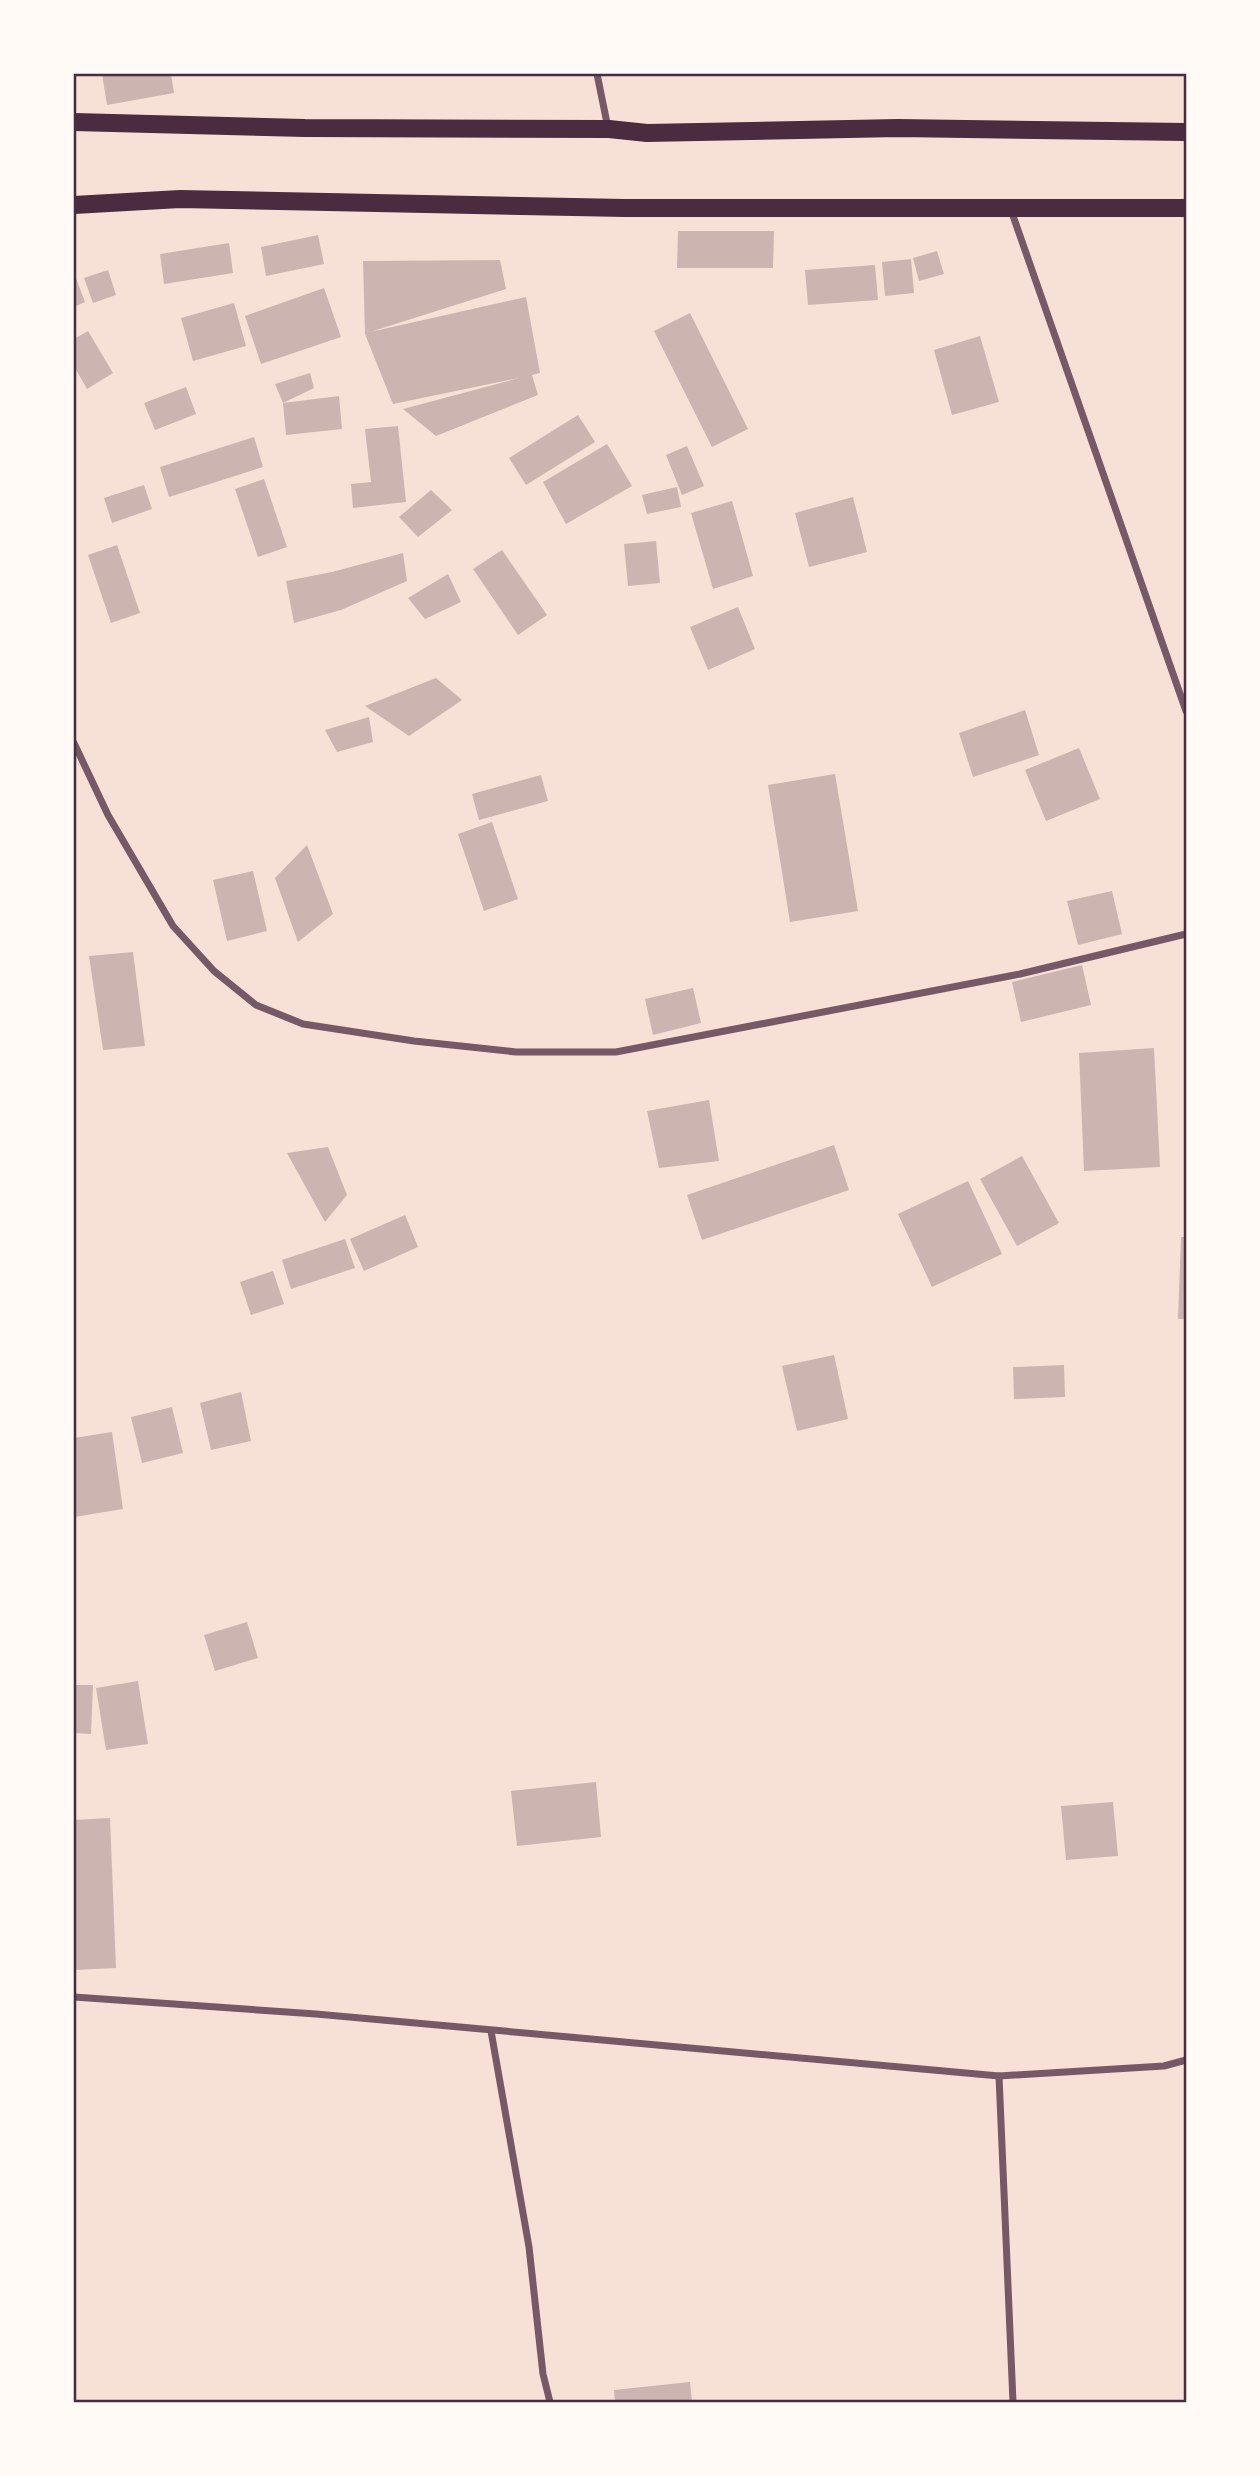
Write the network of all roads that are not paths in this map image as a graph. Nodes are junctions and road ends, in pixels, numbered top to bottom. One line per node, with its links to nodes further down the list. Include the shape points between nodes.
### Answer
1 (597, 74): 3 (street)
2 (74, 122): 3 (main road)
3 (609, 129): 4 (main road, via 647,133 898,128)
4 (1186, 132)
5 (74, 205): 6 (main road, via 180,199 625,208)
6 (1010, 207): 7 (main road); 8 (street)
7 (1186, 208)
8 (1186, 711)
9 (74, 743): 10 (street, via 108,815 173,926 214,971 256,1005 303,1024 516,1052 616,1052 1020,974)
10 (1186, 934)
11 (74, 1997): 12 (street)
12 (491, 2031): 14 (street); 15 (street, via 529,2247)
13 (1186, 2060): 14 (street, via 1164,2066)
14 (999, 2076): 16 (street)
15 (550, 2403)
16 (1013, 2403)

